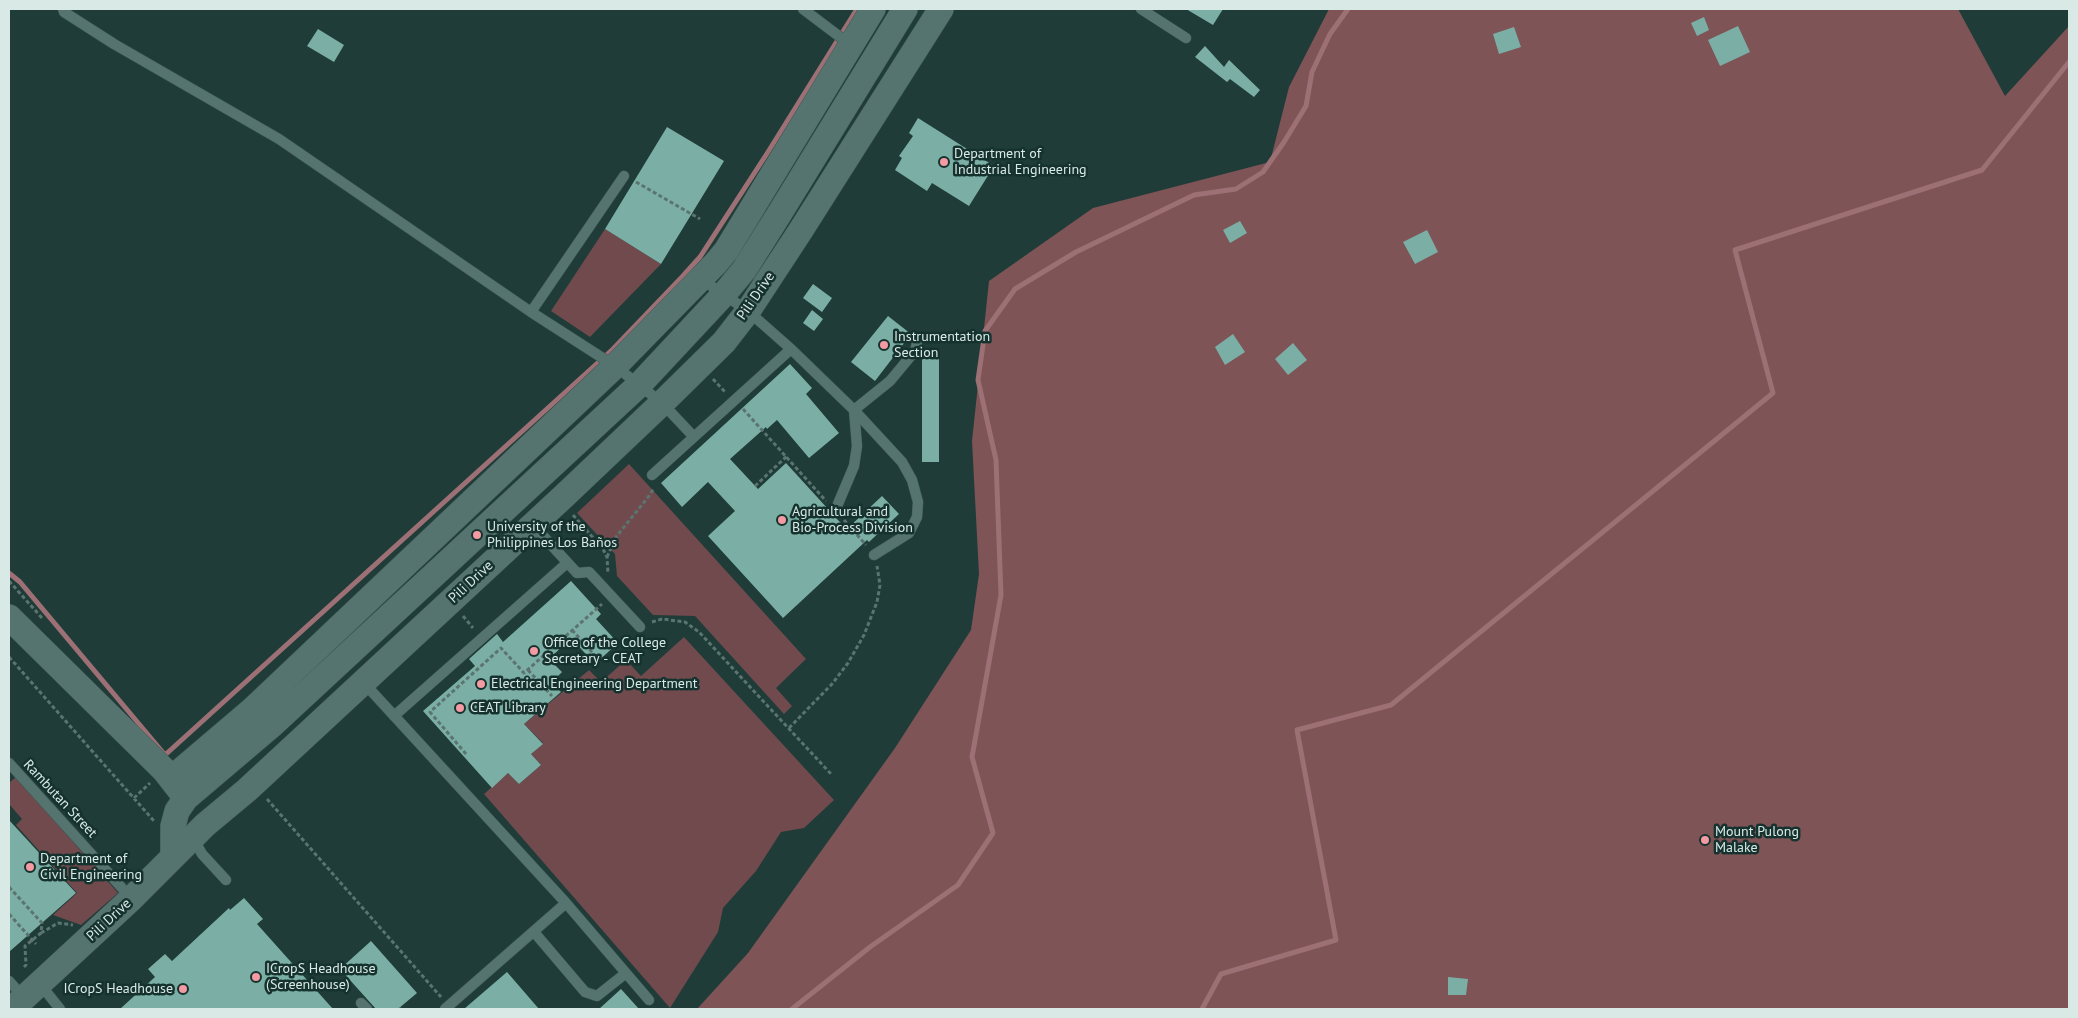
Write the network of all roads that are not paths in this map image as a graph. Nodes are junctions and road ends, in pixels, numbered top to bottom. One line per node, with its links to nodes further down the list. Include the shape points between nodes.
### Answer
1 (63, 9): 14 (lane, via 114,44 279,139)
2 (803, 9): 8 (lane)
3 (873, 9): 8 (street)
4 (905, 9): 8 (street)
5 (941, 9): 8 (street, Pili Drive)
6 (1141, 9): 7 (lane)
7 (1186, 38)
8 (866, 56): 9 (street); 13 (street, Pili Drive)
9 (796, 162): 11 (street); 12 (street, via 744,270)
10 (624, 176): 14 (lane)
11 (702, 279): 12 (lane); 17 (street)
12 (724, 294): 13 (lane); 18 (street)
13 (748, 311): 16 (lane); 19 (street, Pili Drive, via 724,342)
14 (531, 312): 17 (lane)
15 (917, 343): 20 (lane, via 915,351 890,382)
16 (791, 349): 20 (lane); 21 (lane)
17 (615, 366): 18 (lane); 32 (street, via 252,710 178,773)
18 (640, 384): 19 (lane); 32 (street, via 272,725)
19 (662, 403): 21 (lane); 24 (street, Pili Drive)
20 (854, 410): 23 (lane, via 857,446 854,466); 25 (lane, via 902,462 912,480 918,502 917,516 909,533)
21 (694, 437): 22 (lane)
22 (656, 472)
23 (835, 511)
24 (533, 525): 26 (lane); 29 (street, Pili Drive)
25 (874, 555)
26 (567, 562): 28 (lane, via 577,573 589,572); 30 (lane)
27 (9, 617): 32 (street)
28 (640, 627)
29 (363, 682): 30 (lane); 33 (street, Pili Drive)
30 (394, 716): 37 (lane)
31 (9, 765): 36 (lane, Rambutan Street)
32 (179, 789): 33 (street); 34 (street)
33 (199, 832): 34 (street, Pili Drive); 35 (lane, via 202,854)
34 (173, 857): 36 (street, Pili Drive)
35 (226, 880)
36 (131, 899): 40 (street, Pili Drive)
37 (566, 903): 38 (lane); 39 (lane)
38 (534, 932): 39 (lane, via 585,992 597,996); 42 (lane)
39 (626, 973): 41 (lane)
40 (19, 990): 43 (lane)
41 (649, 1000)
42 (447, 1008)
43 (60, 1009)

